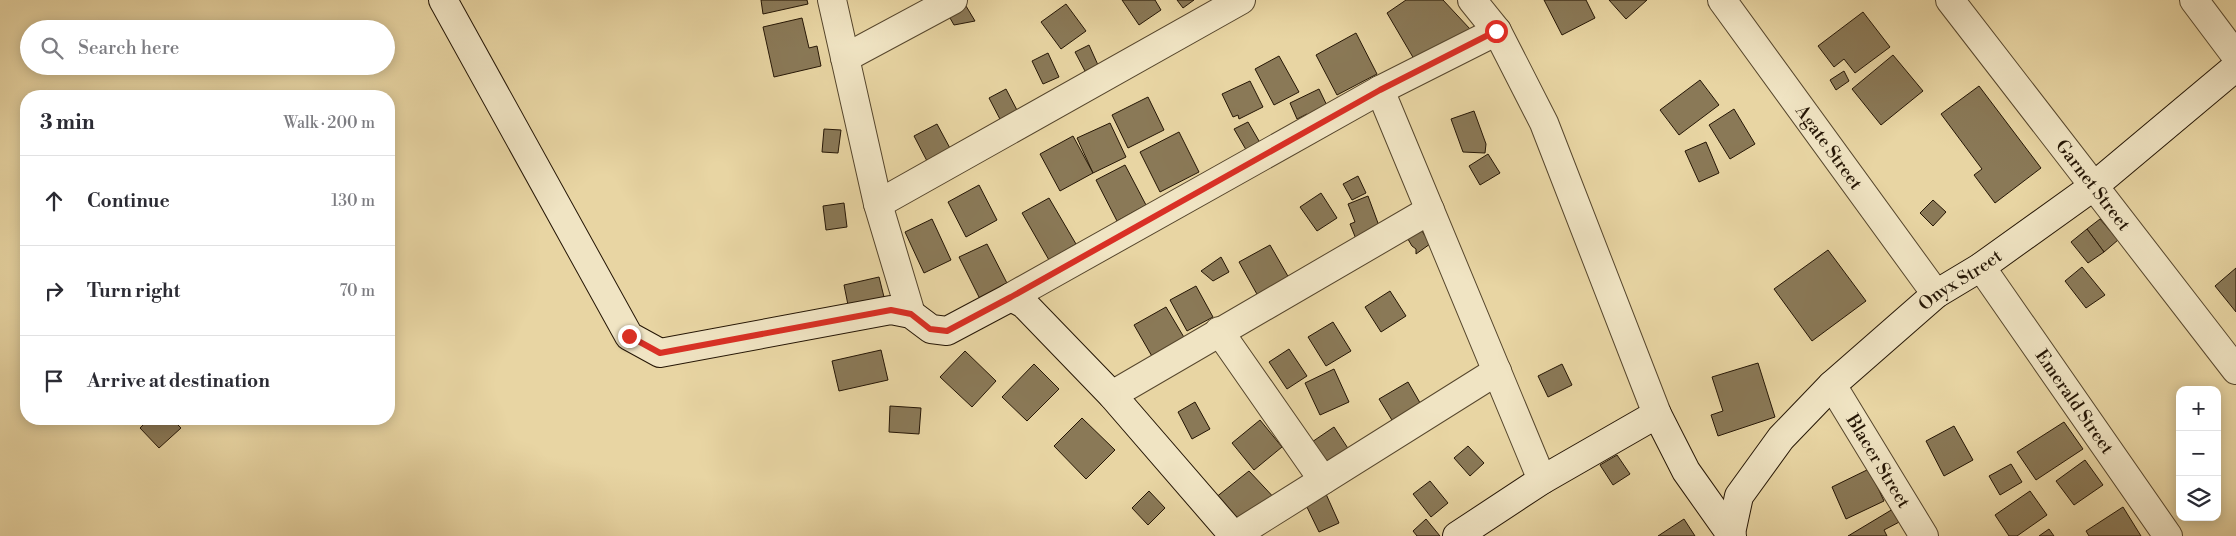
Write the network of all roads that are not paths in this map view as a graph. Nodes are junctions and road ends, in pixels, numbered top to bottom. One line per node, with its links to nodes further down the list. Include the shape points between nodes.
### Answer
1 (443, 0): 20 (street, via 629,336 660,353 891,310)
2 (832, 0): 11 (street)
3 (953, 0): 11 (street)
4 (1241, 0): 15 (street)
5 (1472, 0): 9 (street)
6 (1722, 0): 18 (street, Agate Street)
7 (1950, 0): 14 (street, Garnet Street)
8 (2194, 0): 10 (street)
9 (1496, 31): 13 (street); 26 (street, via 1544,123)
10 (2236, 56)
11 (845, 58): 15 (street)
12 (2236, 67): 14 (street, Onyx Street)
13 (1380, 90): 16 (street); 19 (street)
14 (2094, 186): 17 (street, Onyx Street); 22 (street, Garnet Street)
15 (878, 204): 20 (street)
16 (1430, 210): 21 (street); 23 (street)
17 (1981, 267): 18 (street, Onyx Street); 33 (street, Emerald Street)
18 (1936, 294): 24 (street, Onyx Street)
19 (1011, 297): 20 (street, via 947,331 930,329); 25 (street, via 1024,304)
20 (911, 314)
21 (1219, 331): 25 (street); 27 (street)
22 (2236, 370)
23 (1496, 371): 27 (street); 28 (street)
24 (1832, 385): 29 (street, Onyx Street, via 1781,438 1739,496); 32 (street, Blacer Street)
25 (1112, 395): 30 (street)
26 (1658, 414): 28 (street); 29 (street, via 1686,471)
27 (1323, 480): 30 (street)
28 (1542, 480): 31 (street)
29 (1731, 535)
30 (1234, 536)
31 (1458, 536)
32 (1924, 536)
33 (2168, 536)

